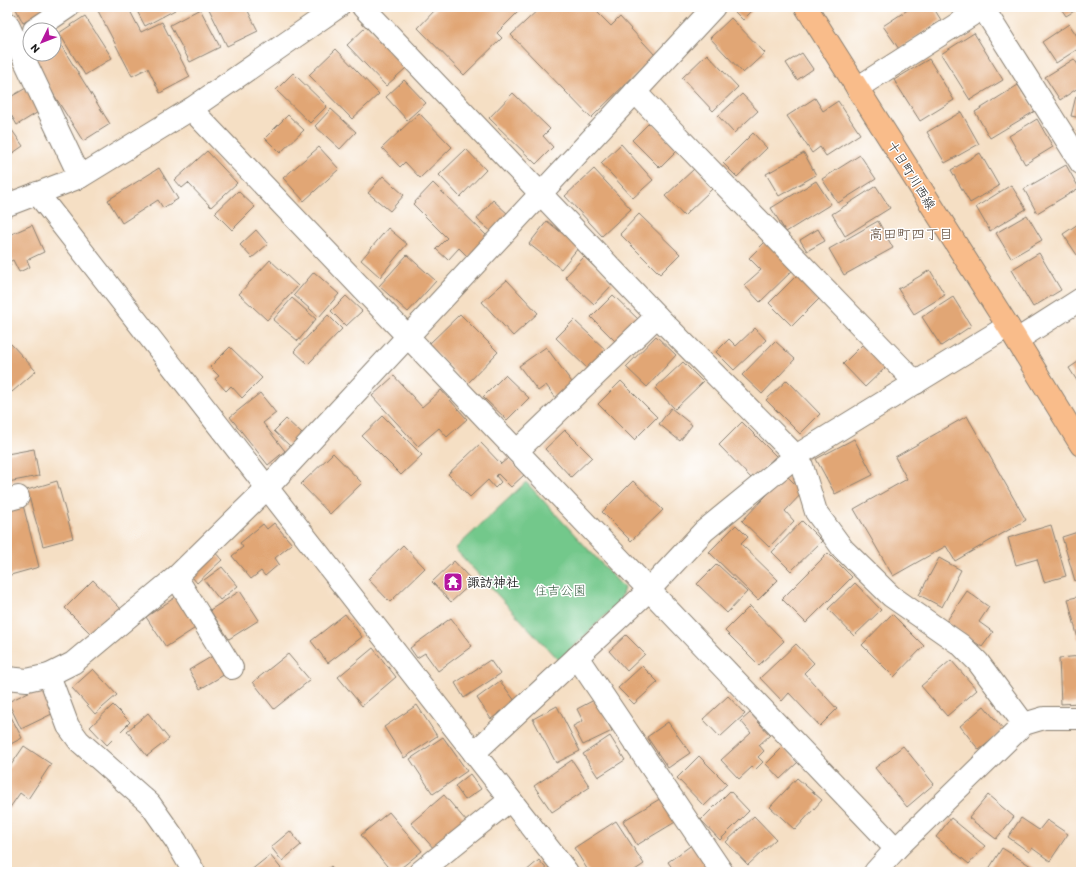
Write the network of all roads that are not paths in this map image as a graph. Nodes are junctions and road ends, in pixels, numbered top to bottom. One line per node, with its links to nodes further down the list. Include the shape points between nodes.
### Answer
1 (68, 7): 7 (street)
2 (338, 7): 13 (street)
3 (363, 7): 17 (street)
4 (714, 7): 12 (street)
5 (806, 7): 11 (main road, 十日町川西線)
6 (984, 7): 11 (street); 14 (street)
7 (46, 22)
8 (7, 23): 9 (street)
9 (22, 36)
10 (33, 62): 15 (street)
11 (857, 88): 21 (main road, 十日町川西線)
12 (635, 92): 17 (street); 23 (street)
13 (191, 109): 15 (street); 22 (street)
14 (1081, 163)
15 (80, 177): 16 (street)
16 (37, 193): 18 (street); 27 (street)
17 (541, 195): 20 (street); 22 (street)
18 (7, 205)
19 (1081, 299): 21 (street)
20 (657, 316): 25 (street); 26 (street)
21 (1012, 333): 23 (street); 24 (main road, 十日町川西線)
22 (408, 336): 25 (street); 27 (street)
23 (916, 383): 26 (street)
24 (1081, 445)
25 (517, 451): 29 (street)
26 (796, 456): 29 (street, via 704,531); 35 (street, via 802,466 816,512 843,548 892,596 961,645 978,662)
27 (267, 488): 28 (street); 36 (street)
28 (176, 577): 31 (street); 32 (street, via 73,663)
29 (649, 590): 30 (street); 38 (street)
30 (577, 657): 36 (street); 42 (street)
31 (232, 668)
32 (49, 675): 33 (street, via 27,680); 39 (street, via 68,726 79,741 150,804)
33 (7, 678)
34 (1081, 718): 35 (street, via 1044,718)
35 (1024, 724): 38 (street)
36 (474, 754): 37 (street)
37 (510, 800): 40 (street); 41 (street)
38 (896, 849): 43 (street)
39 (194, 872)
40 (420, 872)
41 (567, 872)
42 (722, 872)
43 (875, 872)

